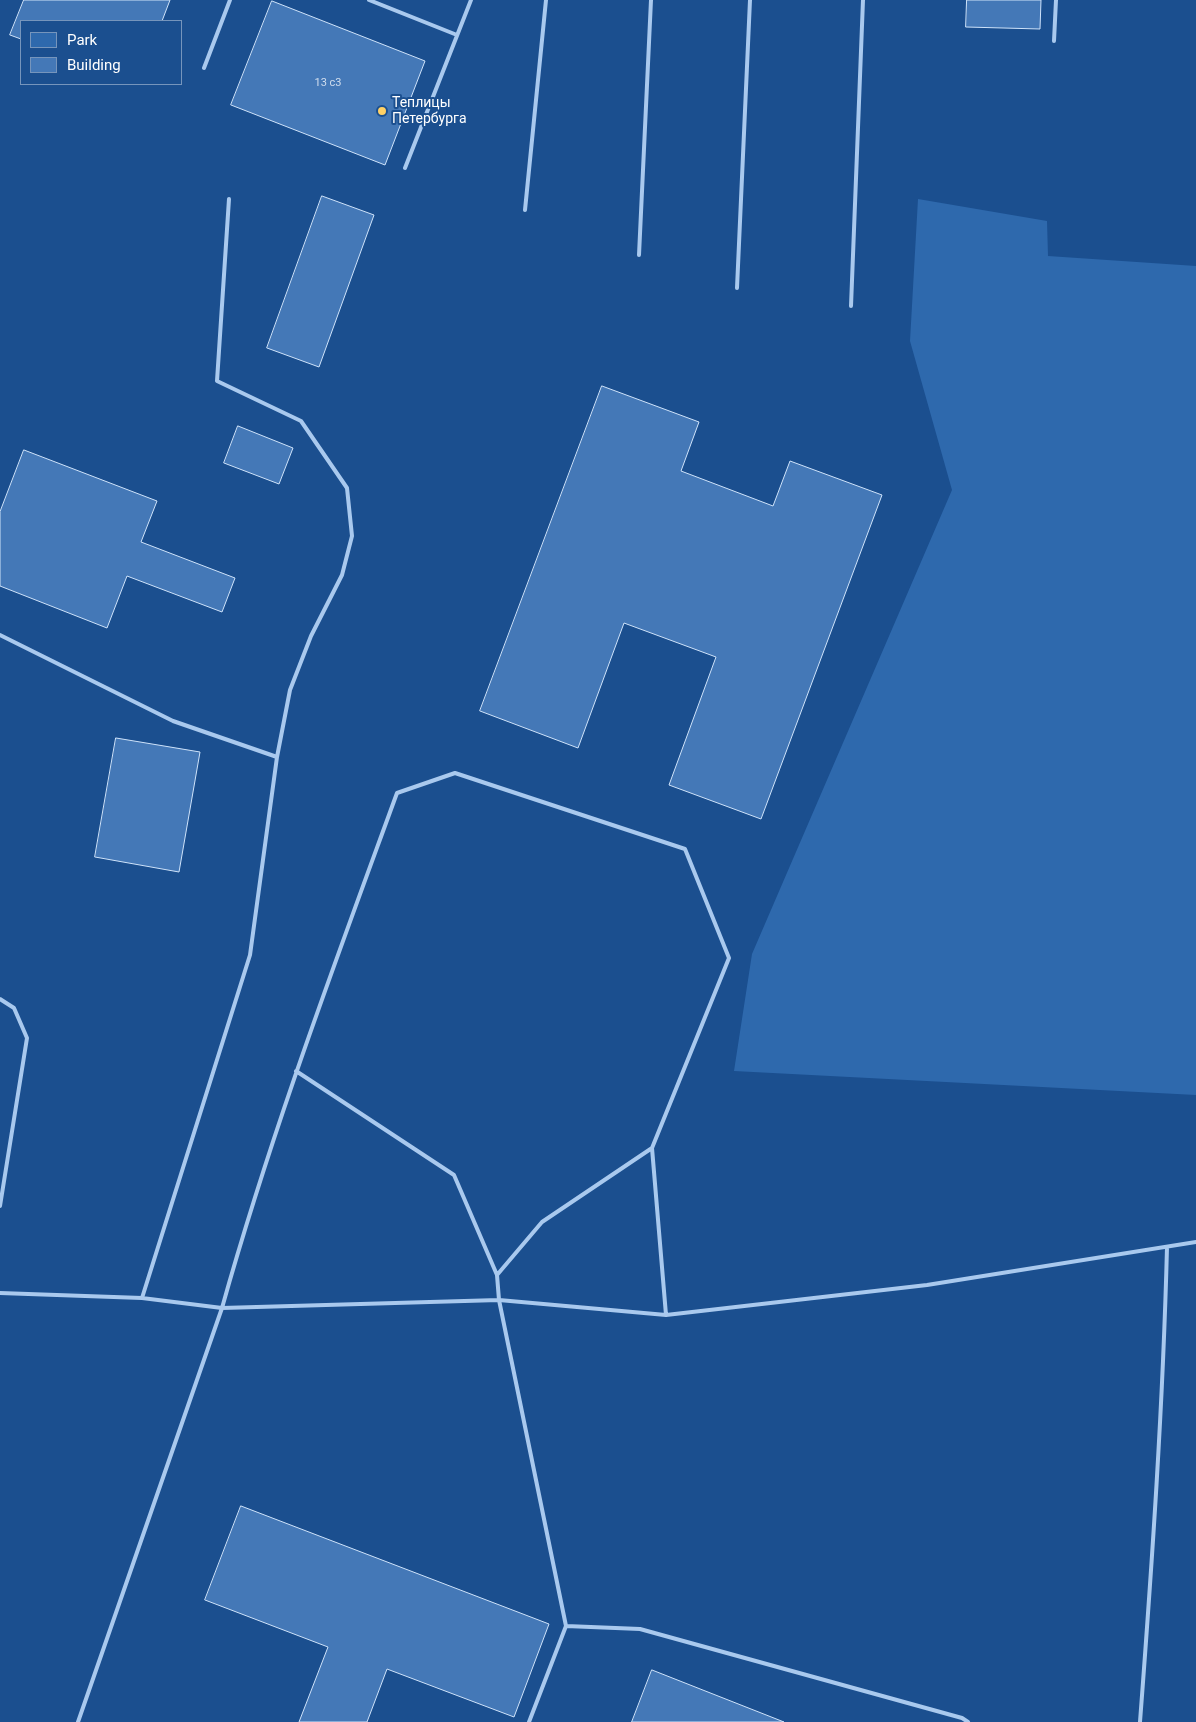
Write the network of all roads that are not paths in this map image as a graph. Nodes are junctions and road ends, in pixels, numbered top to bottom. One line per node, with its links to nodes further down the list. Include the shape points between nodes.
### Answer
1 (230, 0): 11 (lane)
2 (369, 0): 9 (lane)
3 (471, 0): 9 (lane)
4 (546, 0): 14 (lane)
5 (651, 0): 15 (lane)
6 (750, 0): 16 (lane)
7 (863, 0): 17 (lane)
8 (1056, 0): 10 (lane)
9 (457, 35): 12 (lane)
10 (1054, 41)
11 (204, 68)
12 (405, 168)
13 (229, 199): 19 (lane, via 217,381 301,421 347,488 352,536 342,575 311,636 290,690)
14 (525, 210)
15 (639, 255)
16 (737, 288)
17 (851, 306)
18 (0, 635): 19 (lane, via 172,722)
19 (277, 757): 28 (lane, via 250,954)
20 (0, 999): 23 (lane, via 14,1008 27,1038)
21 (296, 1071): 22 (lane, via 397,793 455,773 685,849 728,958); 26 (lane, via 454,1176); 30 (lane)
22 (652, 1148): 26 (lane, via 542,1222); 31 (lane)
23 (0, 1205)
24 (1196, 1242): 25 (lane)
25 (1167, 1247): 31 (lane, via 927,1285); 36 (lane, via 1163,1378)
26 (497, 1275): 29 (lane)
27 (0, 1293): 28 (lane)
28 (142, 1298): 30 (lane)
29 (499, 1300): 30 (lane); 31 (lane); 32 (lane)
30 (222, 1308): 33 (lane)
31 (666, 1315)
32 (566, 1626): 34 (lane); 35 (lane, via 640,1630)
33 (78, 1722)
34 (529, 1722)
35 (968, 1722)
36 (1140, 1722)

